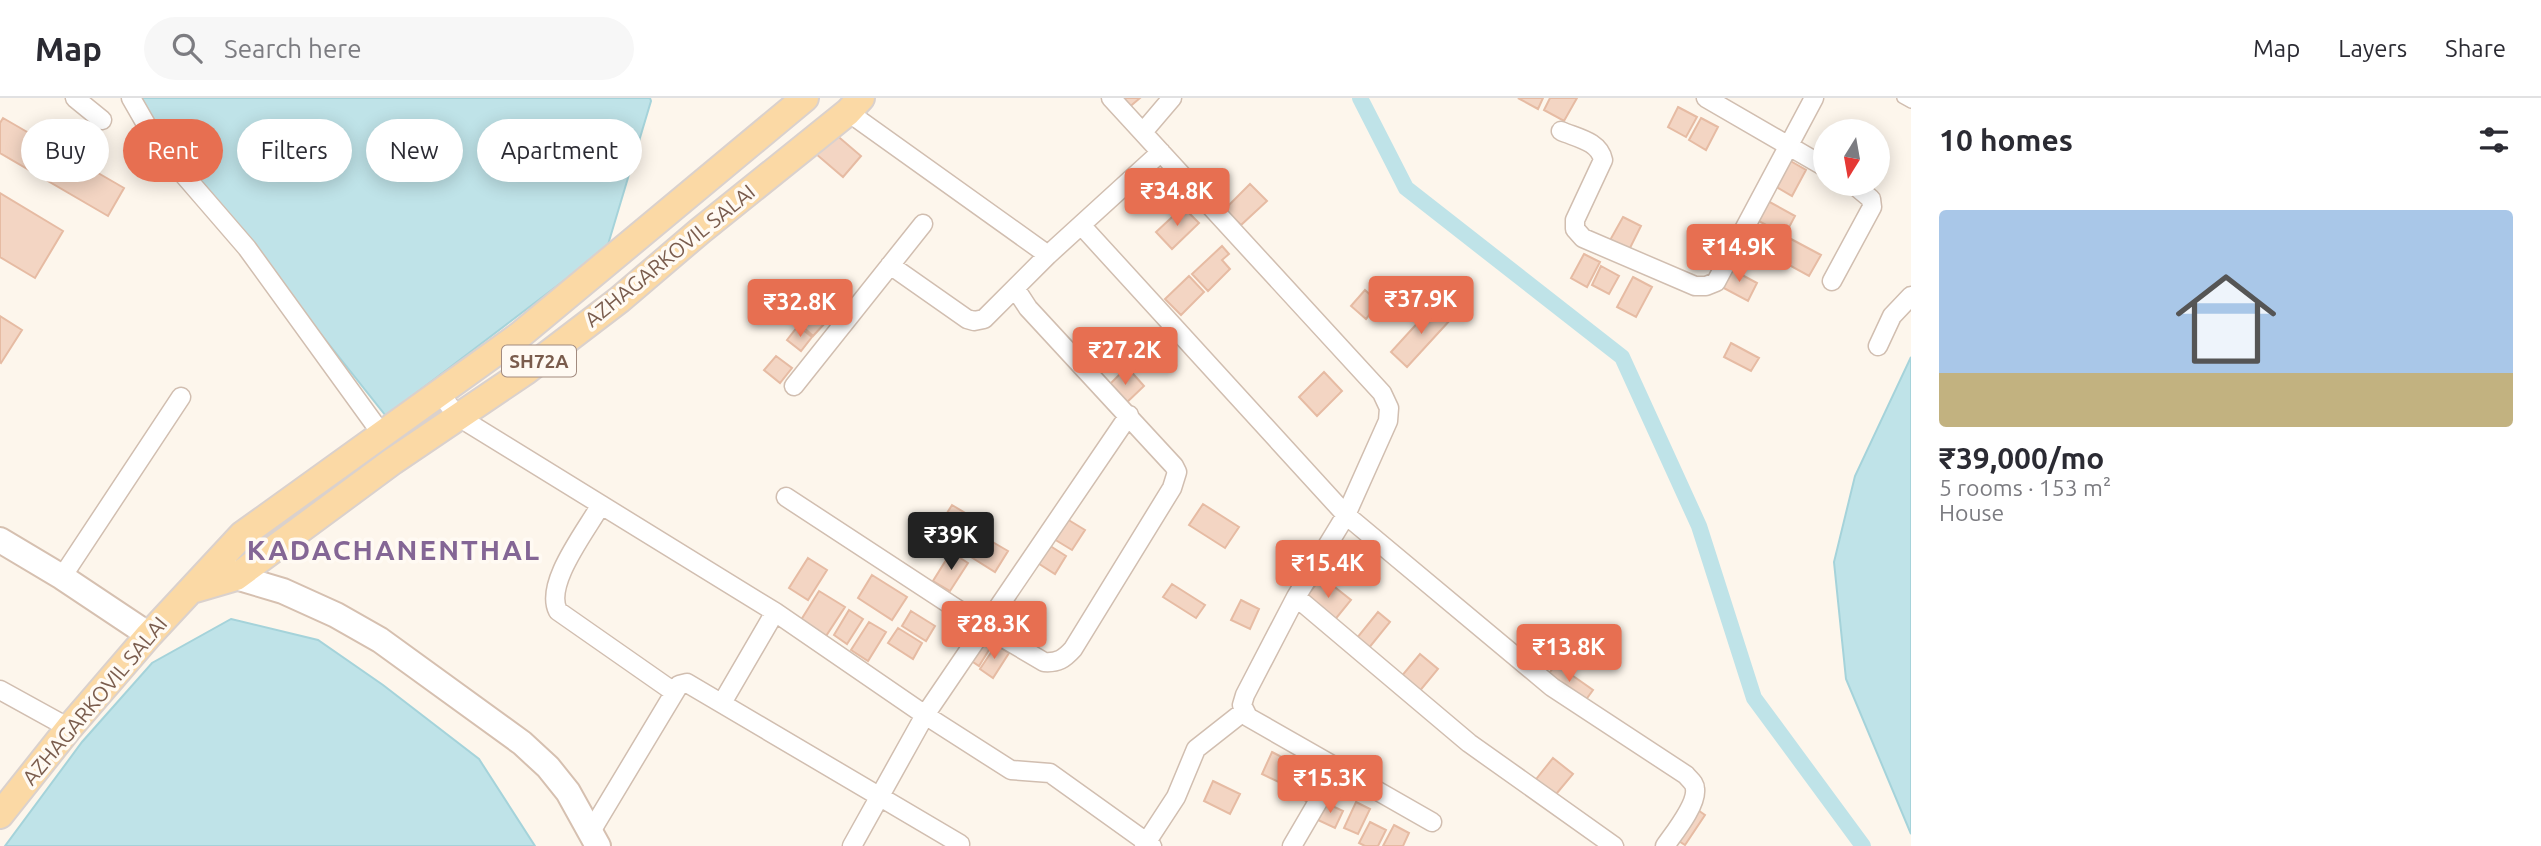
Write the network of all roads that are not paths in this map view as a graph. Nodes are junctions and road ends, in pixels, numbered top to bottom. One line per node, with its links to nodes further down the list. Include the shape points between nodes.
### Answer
1 (75, 98): 11 (street)
2 (131, 98): 31 (street, via 158,145 247,248)
3 (805, 98): 27 (main road, AZHAGARKOVIL SALAI / SH72A, via 520,335)
4 (1111, 98): 13 (street)
5 (1172, 98): 13 (street)
6 (1706, 98): 14 (street)
7 (1814, 98): 14 (street)
8 (1902, 98): 9 (lane)
9 (1911, 103)
10 (854, 105): 20 (street); 30 (main road, AZHAGARKOVIL SALAI / SH72A, via 619,300 526,371)
11 (101, 119)
12 (1561, 131): 14 (street, via 1595,145 1603,160 1575,229 1583,238 1695,286 1716,282)
13 (1143, 132): 15 (street)
14 (1788, 145): 16 (street)
15 (1161, 152): 19 (street); 34 (street, via 1382,393 1390,408)
16 (1813, 160)
17 (1867, 196): 22 (street, via 1872,207)
18 (923, 224): 21 (street)
19 (1081, 225): 20 (street); 34 (street)
20 (1048, 255): 23 (street)
21 (890, 265): 23 (street, via 974,321 984,319); 26 (street)
22 (1832, 281)
23 (1015, 288): 29 (street, via 1028,308)
24 (1911, 296): 25 (street, via 1892,316)
25 (1878, 346)
26 (794, 386)
27 (440, 393): 30 (street); 31 (main road, AZHAGARKOVIL SALAI / SH72A)
28 (181, 397): 37 (street)
29 (1129, 415): 40 (street); 40 (street, via 1174,466 1175,481 1073,649 1064,659 1044,662)
30 (457, 416): 33 (street); 36 (main road, AZHAGARKOVIL SALAI / SH72A)
31 (381, 433): 36 (main road, AZHAGARKOVIL SALAI / SH72A, via 242,535)
32 (786, 497): 40 (street)
33 (600, 506): 39 (street); 43 (street, via 561,573 553,603)
34 (1346, 515): 38 (street); 58 (street, via 1552,687 1686,775 1696,791)
35 (0, 540): 37 (main road)
36 (227, 569): 41 (main road, AZHAGARKOVIL SALAI / SH72A, via 193,590); 52 (main road, via 336,615 380,640 469,704 548,767)
37 (62, 578): 41 (main road)
38 (1296, 597): 45 (street, via 1245,695); 57 (street, via 1469,744)
39 (775, 612): 44 (street); 46 (street)
40 (984, 626): 46 (street)
41 (149, 635): 47 (main road, AZHAGARKOVIL SALAI / SH72A)
42 (0, 690): 47 (street)
43 (674, 692): 44 (street, via 687,683); 52 (street)
44 (722, 703): 49 (street)
45 (1243, 712): 48 (street); 54 (street, via 1196,749)
46 (925, 715): 49 (street); 54 (street, via 1012,770 1050,773)
47 (69, 728): 50 (main road, AZHAGARKOVIL SALAI / SH72A)
48 (1337, 769): 51 (street); 56 (street)
49 (880, 795): 53 (street); 55 (street)
50 (0, 815)
51 (1432, 822)
52 (594, 839)
53 (960, 844)
54 (1148, 845)
55 (852, 846)
56 (1292, 846)
57 (1614, 846)
58 (1665, 846)

